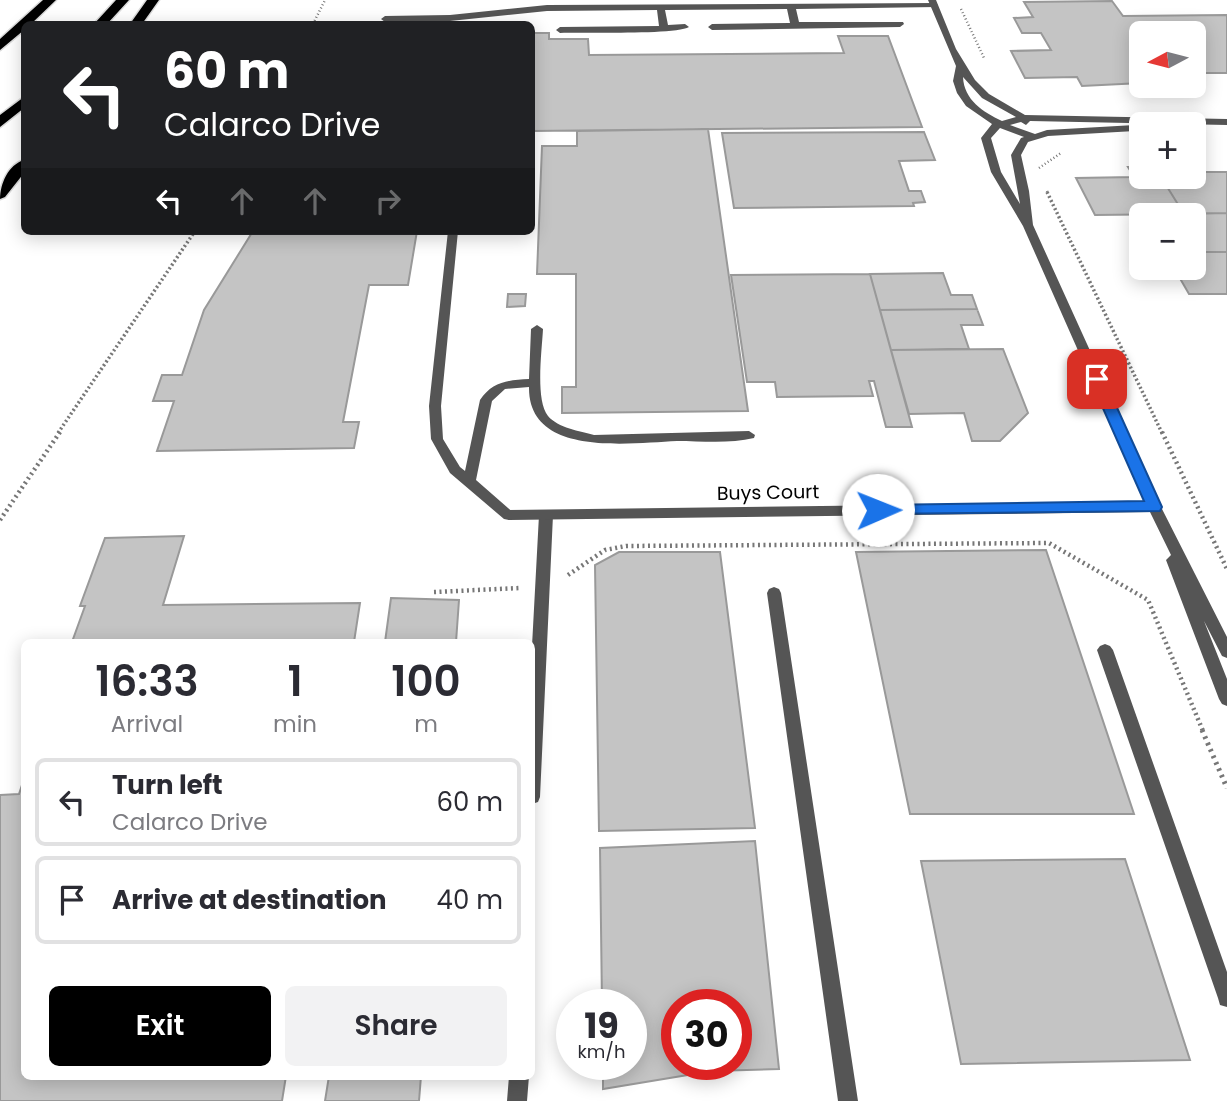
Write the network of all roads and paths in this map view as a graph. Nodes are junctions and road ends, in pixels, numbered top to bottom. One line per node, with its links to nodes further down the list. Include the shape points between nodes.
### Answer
1 (50, 0): 11 (highway)
2 (61, 0): 12 (highway)
3 (122, 0): 13 (highway)
4 (153, 0): 14 (highway)
5 (325, 0): 15 (path)
6 (957, 0): 25 (path)
7 (933, 3): 8 (street); 27 (street)
8 (791, 6): 9 (street); 17 (street)
9 (661, 8): 10 (street, via 547,8); 21 (street)
10 (385, 19)
11 (27, 21)
12 (40, 21)
13 (103, 21)
14 (138, 21)
15 (314, 21)
16 (900, 24): 17 (street)
17 (795, 26): 20 (street)
18 (21, 27): 24 (highway)
19 (685, 27): 21 (street)
20 (712, 27)
21 (664, 28): 22 (street)
22 (560, 30)
23 (21, 40): 26 (highway)
24 (0, 46)
25 (985, 60)
26 (0, 61)
27 (960, 66): 29 (street, via 982,93); 34 (street, via 958,83 964,97)
28 (21, 104): 33 (highway)
29 (1024, 118): 30 (street); 34 (street); 37 (street)
30 (1129, 120)
31 (1206, 122): 32 (street)
32 (1227, 122)
33 (0, 123)
34 (996, 126): 37 (street); 40 (street, via 986,138 989,153 1008,196)
35 (1129, 128): 36 (street)
36 (1069, 131): 37 (street); 50 (path, via 1076,143 1037,169)
37 (1032, 136): 40 (street, via 1024,140 1016,155)
38 (21, 168): 39 (highway)
39 (0, 194)
40 (1028, 226): 47 (street)
41 (192, 235): 49 (path)
42 (453, 235): 46 (street, via 435,406 437,439 455,470)
43 (537, 329): 44 (street)
44 (535, 383): 45 (street, via 543,419 567,433 594,439); 46 (street, via 505,384 491,391)
45 (749, 435)
46 (469, 482): 48 (street, Buys Court, via 509,515)
47 (1154, 507): 48 (street, Buys Court); 56 (street); 57 (street)
48 (546, 514): 58 (street)
49 (0, 520)
50 (1227, 569)
51 (562, 579): 59 (path, via 605,550 626,546 1049,543 1148,600)
52 (524, 588): 53 (path)
53 (434, 592)
54 (774, 593): 63 (street)
55 (1105, 650): 60 (street)
56 (1227, 652)
57 (1227, 699)
58 (535, 736)
59 (1227, 788)
60 (1227, 998)
61 (519, 1080): 62 (street)
62 (517, 1101)
63 (848, 1101)

